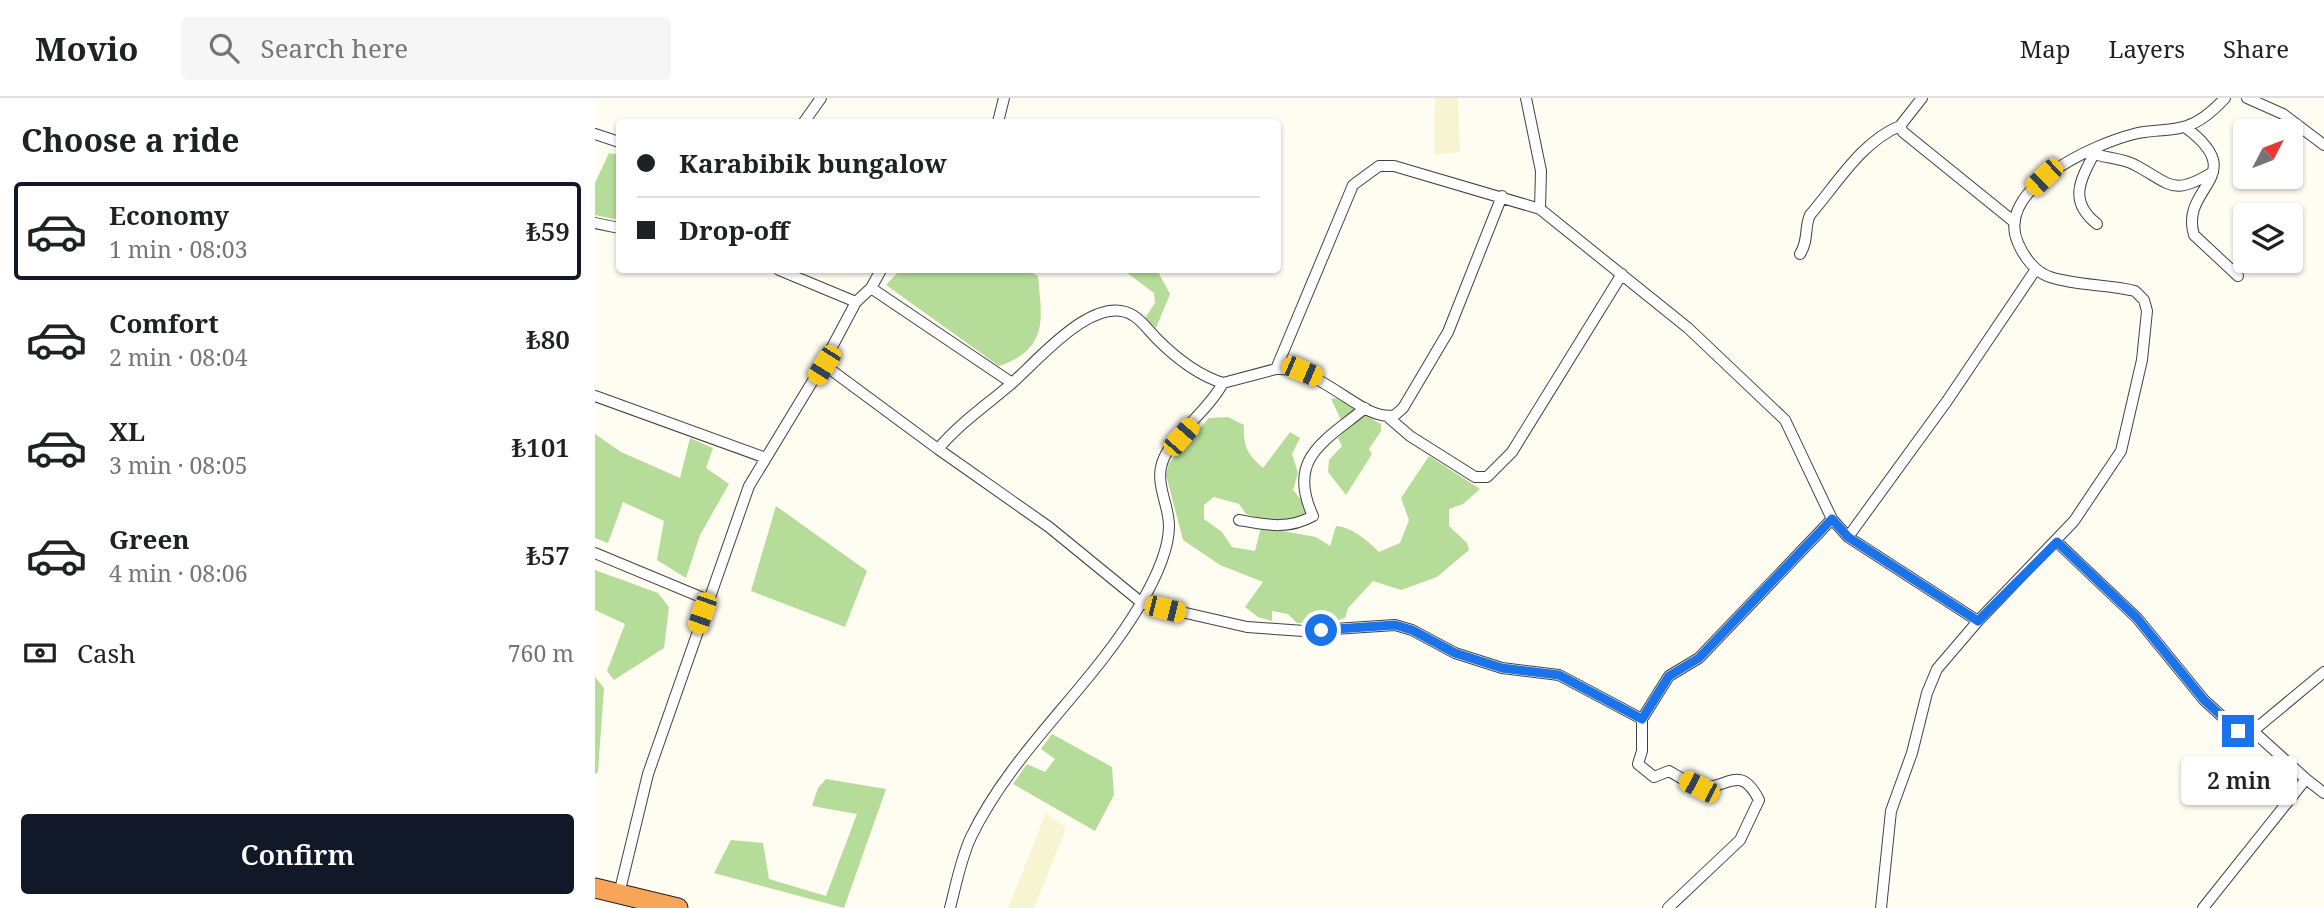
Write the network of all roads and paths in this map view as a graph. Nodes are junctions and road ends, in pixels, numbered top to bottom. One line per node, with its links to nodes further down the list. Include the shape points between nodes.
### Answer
1 (821, 98): 7 (street)
2 (1004, 98): 8 (street)
3 (1526, 98): 17 (street, via 1541,171)
4 (1922, 98): 9 (street)
5 (2225, 98): 10 (street, via 2202,119)
6 (2247, 98): 13 (street, via 2283,114)
7 (806, 119)
8 (999, 119)
9 (1900, 126): 18 (street); 22 (street, via 1859,157 1810,215 1807,243)
10 (2185, 127): 14 (street, via 2136,133); 15 (street, via 2209,147 2215,158)
11 (595, 134): 12 (street)
12 (616, 141)
13 (2324, 145)
14 (2091, 153): 15 (street, via 2128,162 2174,186); 18 (street, via 2044,177 2025,196); 20 (street, via 2079,202 2084,214)
15 (2213, 172): 27 (street, via 2191,227 2204,247)
16 (1502, 196): 17 (street); 31 (street, via 1394,166 1379,166 1366,173 1353,185); 36 (street, via 1448,332 1403,408)
17 (1540, 209): 26 (street)
18 (2013, 221): 23 (street, via 2023,254)
19 (595, 223): 21 (street)
20 (2097, 224)
21 (616, 227)
22 (1800, 254)
23 (2036, 269): 41 (street); 42 (street, via 2050,277 2135,291 2147,312 2142,360 2121,451)
24 (786, 273): 29 (street)
25 (879, 273): 28 (street)
26 (1622, 274): 36 (street, via 1512,453 1487,477 1475,477); 39 (street, via 1688,328 1785,420)
27 (2238, 276)
28 (871, 288): 29 (street); 32 (street)
29 (856, 302): 30 (street)
30 (824, 365): 37 (street); 38 (street)
31 (1276, 369): 33 (street); 35 (street, via 1318,378)
32 (1012, 383): 33 (street, via 1084,320 1107,311 1133,314 1201,377); 37 (street, via 954,430)
33 (1223, 383): 45 (street, via 1164,457 1160,483 1170,524 1168,542)
34 (595, 396): 38 (street)
35 (1365, 408): 36 (street); 40 (street, via 1309,457 1302,476 1303,492 1313,516 1282,527)
36 (1388, 417)
37 (938, 449): 45 (street, via 1049,527)
38 (766, 458): 44 (street, via 749,486)
39 (1832, 519): 41 (street); 48 (street, via 1699,658 1669,676)
40 (1239, 520)
41 (1848, 537): 46 (street)
42 (2057, 542): 46 (street); 49 (street, via 2137,618 2230,727)
43 (595, 553): 44 (street)
44 (708, 600): 53 (street, via 648,774)
45 (1142, 603): 48 (street, via 1247,626 1315,631 1395,625 1455,653 1502,668 1559,675); 55 (street, via 1094,673 988,806 970,839)
46 (1978, 621): 57 (street, via 1937,669 1927,693 1891,811)
47 (2324, 672): 49 (street)
48 (1642, 719): 56 (street, via 1638,764 1642,771 1654,777 1669,771 1699,787 1732,778 1742,780 1759,800 1740,840)
49 (2253, 730): 50 (street)
50 (2306, 779): 51 (street); 58 (street)
51 (2324, 793)
52 (595, 888): 53 (highway)
53 (619, 894): 54 (highway)
54 (678, 908)
55 (950, 908)
56 (1668, 908)
57 (1881, 908)
58 (2203, 908)

